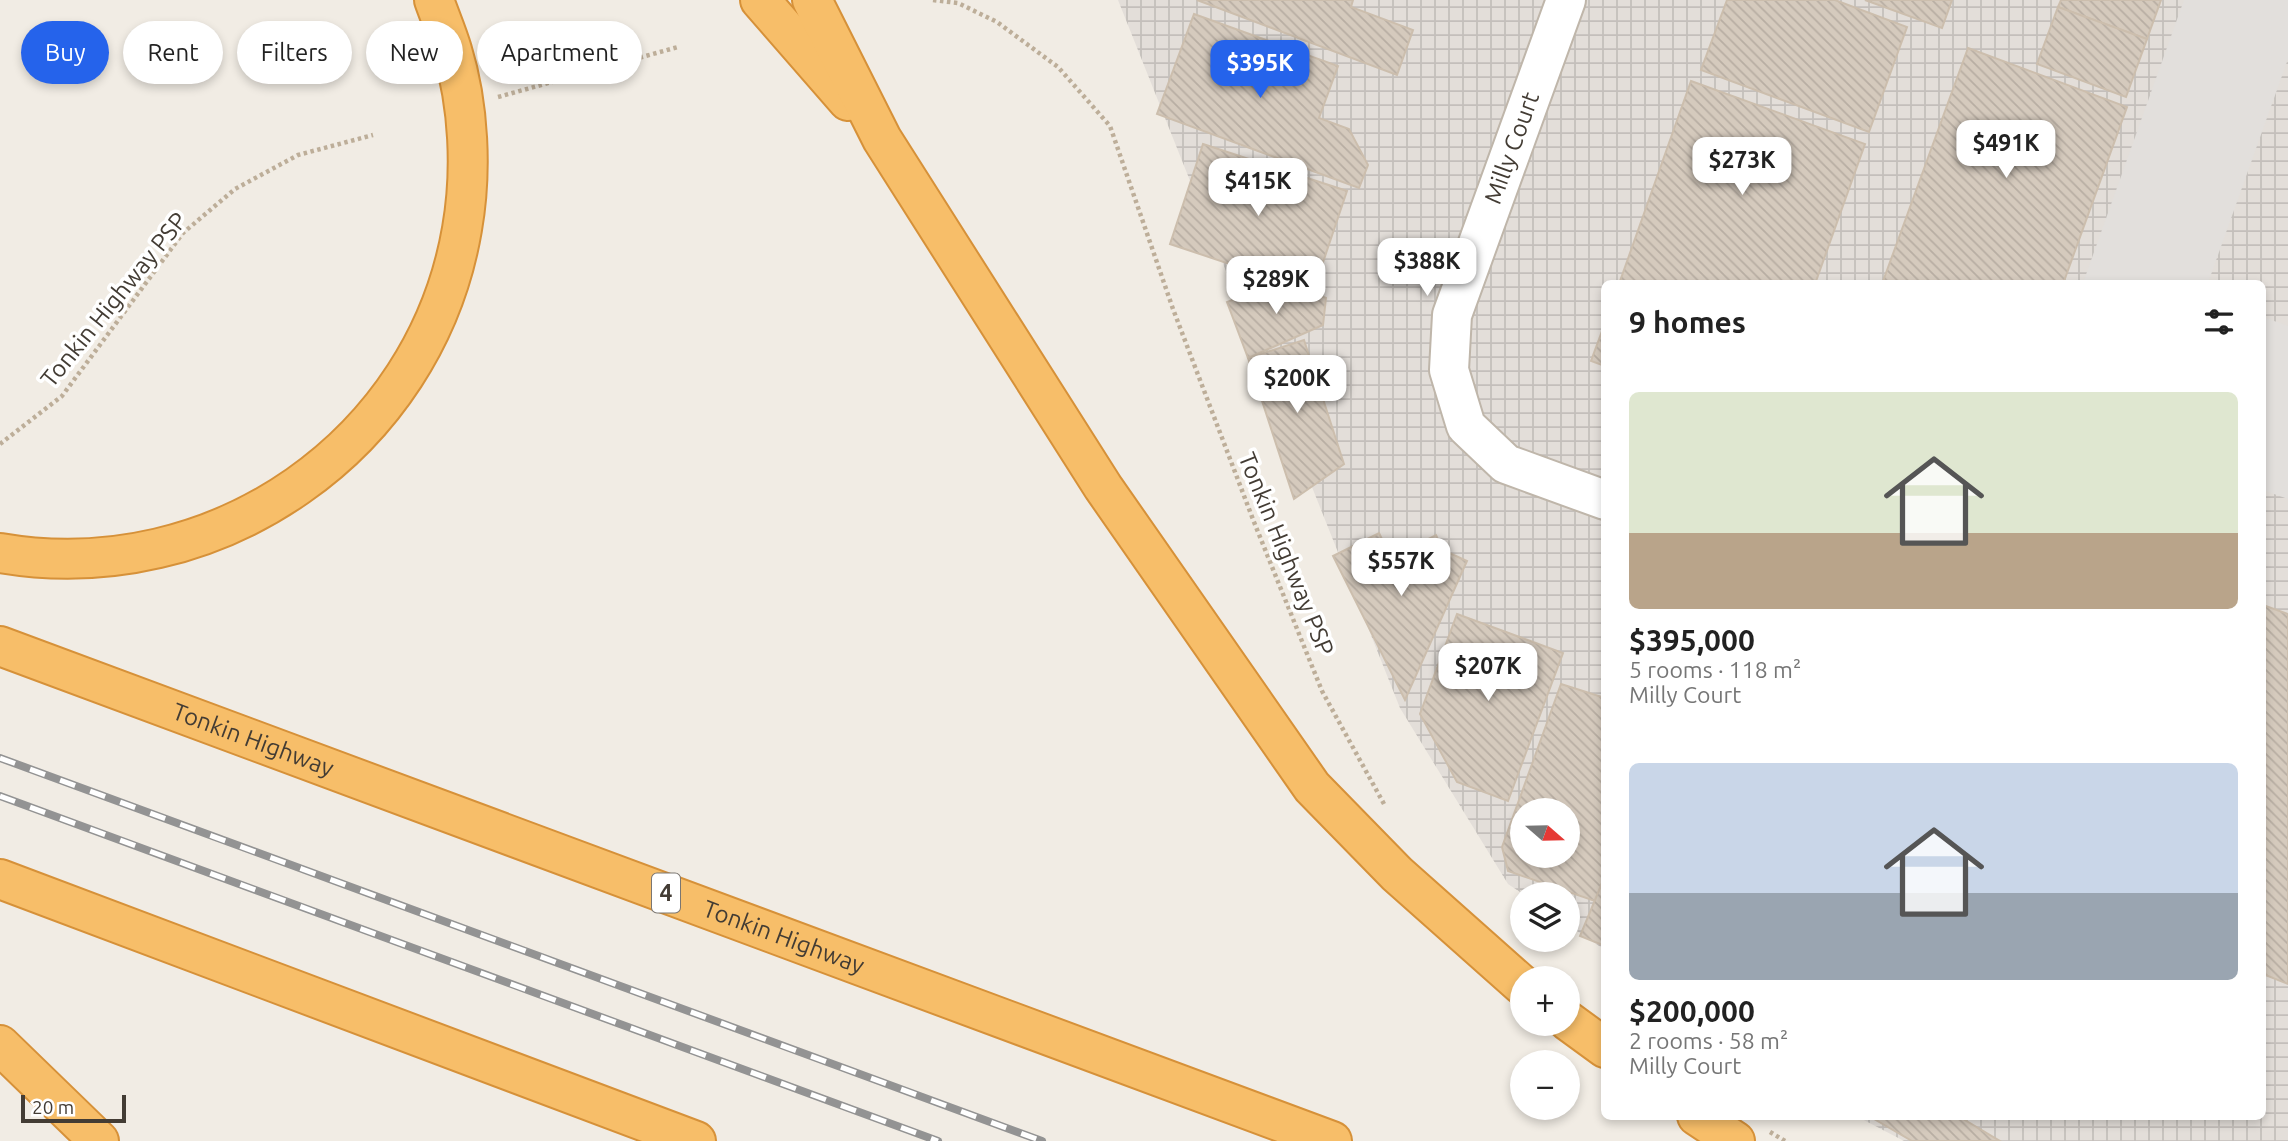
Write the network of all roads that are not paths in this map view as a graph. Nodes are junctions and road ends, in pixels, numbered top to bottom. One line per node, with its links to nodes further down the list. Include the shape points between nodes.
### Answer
1 (434, 0): 7 (highway, via 453,52 464,110 467,170 462,229 447,287 393,393 355,439 310,478 261,511 206,536 149,552 91,560)
2 (760, 0): 5 (highway)
3 (812, 0): 5 (highway)
4 (1566, 0): 6 (street, Milly Court, via 1452,315 1449,370 1466,426 1506,464)
5 (882, 139): 10 (highway, via 1103,487 1312,787 1397,874)
6 (1601, 499)
7 (0, 553)
8 (0, 646): 17 (highway, Tonkin Highway / 4)
9 (0, 879): 16 (highway)
10 (1510, 974)
11 (1580, 1030): 13 (highway)
12 (0, 1045): 15 (highway)
13 (1601, 1045)
14 (1703, 1120): 18 (highway)
15 (99, 1141)
16 (696, 1141)
17 (1332, 1141)
18 (1735, 1141)

